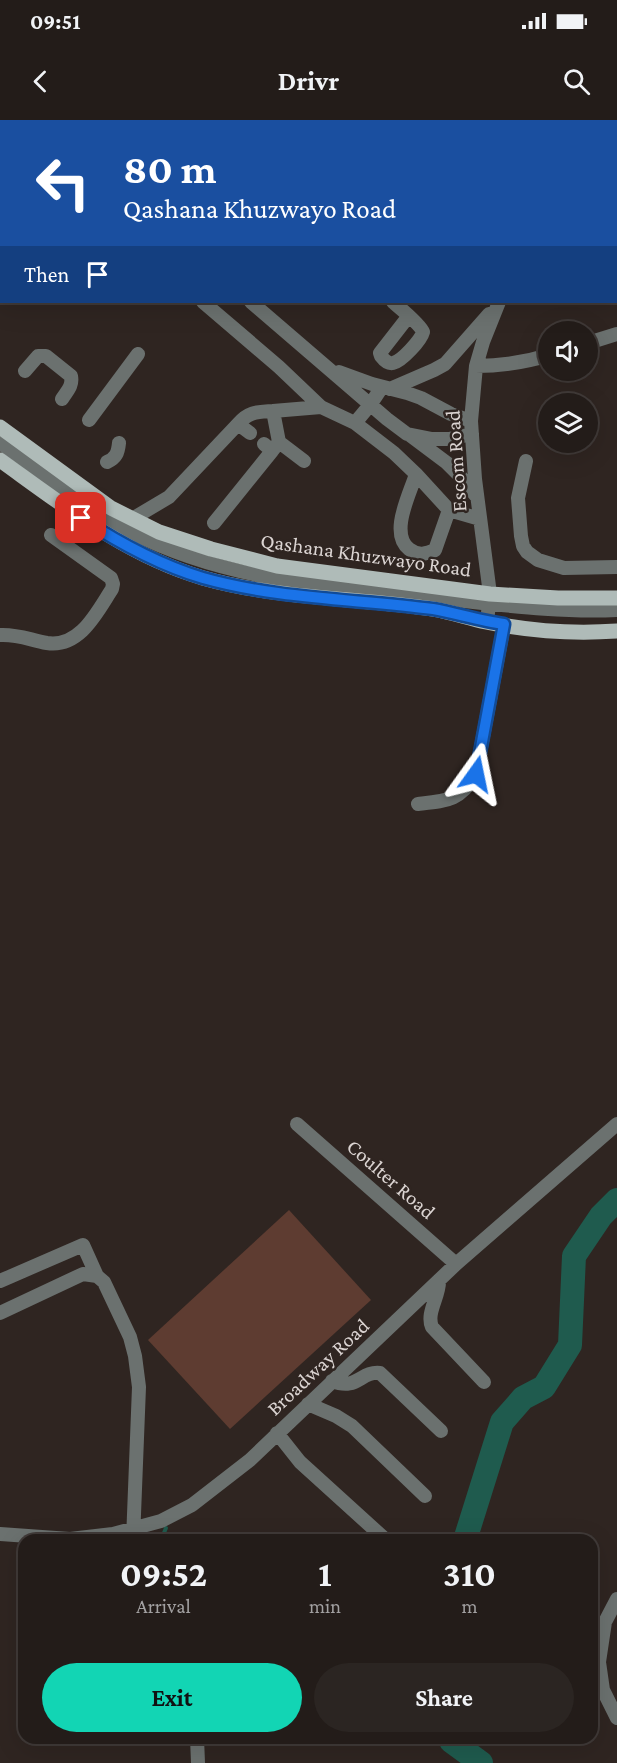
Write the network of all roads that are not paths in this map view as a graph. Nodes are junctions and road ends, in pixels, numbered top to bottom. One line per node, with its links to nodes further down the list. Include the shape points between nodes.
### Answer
1 (204, 303): 17 (street)
2 (252, 303): 12 (street)
3 (394, 303): 6 (street)
4 (498, 303): 14 (street, via 445,364)
5 (499, 303): 11 (street, Escom Road)
6 (408, 316)
7 (617, 334): 8 (street)
8 (598, 340)
9 (138, 354): 19 (street)
10 (538, 358): 11 (street, via 512,365)
11 (476, 366): 23 (street, Escom Road)
12 (331, 370): 14 (street); 16 (street)
13 (25, 371): 15 (street, via 38,356 46,356 71,376 71,386)
14 (386, 388): 16 (street); 23 (street, via 421,398)
15 (62, 399)
16 (370, 405): 20 (street); 25 (street)
17 (321, 407): 18 (street); 20 (street)
18 (273, 411): 21 (street, via 244,416); 28 (street)
19 (89, 420)
20 (355, 423): 33 (street)
21 (238, 424): 24 (street); 36 (street, via 169,496)
22 (0, 427): 36 (main road, Qashana Khuzwayo Road, via 99,500)
23 (472, 427): 25 (street, via 441,440); 34 (street, Escom Road)
24 (250, 433)
25 (407, 434): 34 (street, via 447,463)
26 (0, 442): 42 (street, via 131,532 204,563 292,582)
27 (119, 443): 32 (street, via 114,459)
28 (272, 445): 30 (street); 38 (street)
29 (0, 460): 44 (main road, via 125,546 202,578 273,592 435,610)
30 (304, 461)
31 (526, 461): 40 (street, via 518,498 526,552 564,568)
32 (107, 462)
33 (416, 474): 35 (street); 35 (street, via 400,525 406,547 421,554 435,550)
34 (477, 497): 37 (street, Escom Road)
35 (449, 510): 37 (street)
36 (132, 519): 42 (main road, Qashana Khuzwayo Road, via 187,542 277,566)
37 (480, 519): 42 (street, Escom Road)
38 (214, 523)
39 (51, 535): 47 (street, via 111,578 112,589 88,625 67,641 48,643)
40 (617, 567)
41 (617, 598): 42 (main road, Qashana Khuzwayo Road)
42 (489, 599): 43 (street, via 578,610); 44 (street, Escom Road)
43 (617, 610)
44 (487, 622): 45 (main road)
45 (504, 624): 46 (main road, via 537,630); 48 (street, via 476,774 458,796)
46 (617, 631)
47 (0, 635)
48 (418, 804)
49 (297, 1124): 51 (street, Coulter Road)
50 (617, 1124): 51 (street, Broadway Road)
51 (456, 1264): 54 (street, Broadway Road)
52 (97, 1276): 53 (street, via 82,1245); 55 (street, via 83,1274); 64 (street, via 110,1291 130,1338 137,1372)
53 (0, 1281)
54 (439, 1282): 56 (street, Broadway Road); 57 (street, via 430,1318 432,1328)
55 (0, 1313)
56 (333, 1381): 58 (street, Broadway Road); 59 (street, via 353,1383 380,1373)
57 (484, 1382)
58 (308, 1404): 60 (street, Broadway Road); 61 (street, via 352,1426)
59 (441, 1431)
60 (277, 1433): 64 (street, Broadway Road, via 250,1460 192,1505); 65 (street, via 300,1462)
61 (425, 1496)
62 (0, 1534): 66 (street, Broadway Road)
63 (113, 1534): 64 (street, Broadway Road)
64 (133, 1534)
65 (379, 1534)
66 (18, 1535)
67 (617, 1599): 68 (street, via 605,1622 599,1662 603,1690)
68 (617, 1718)
69 (197, 1744): 70 (street)
70 (198, 1763)

